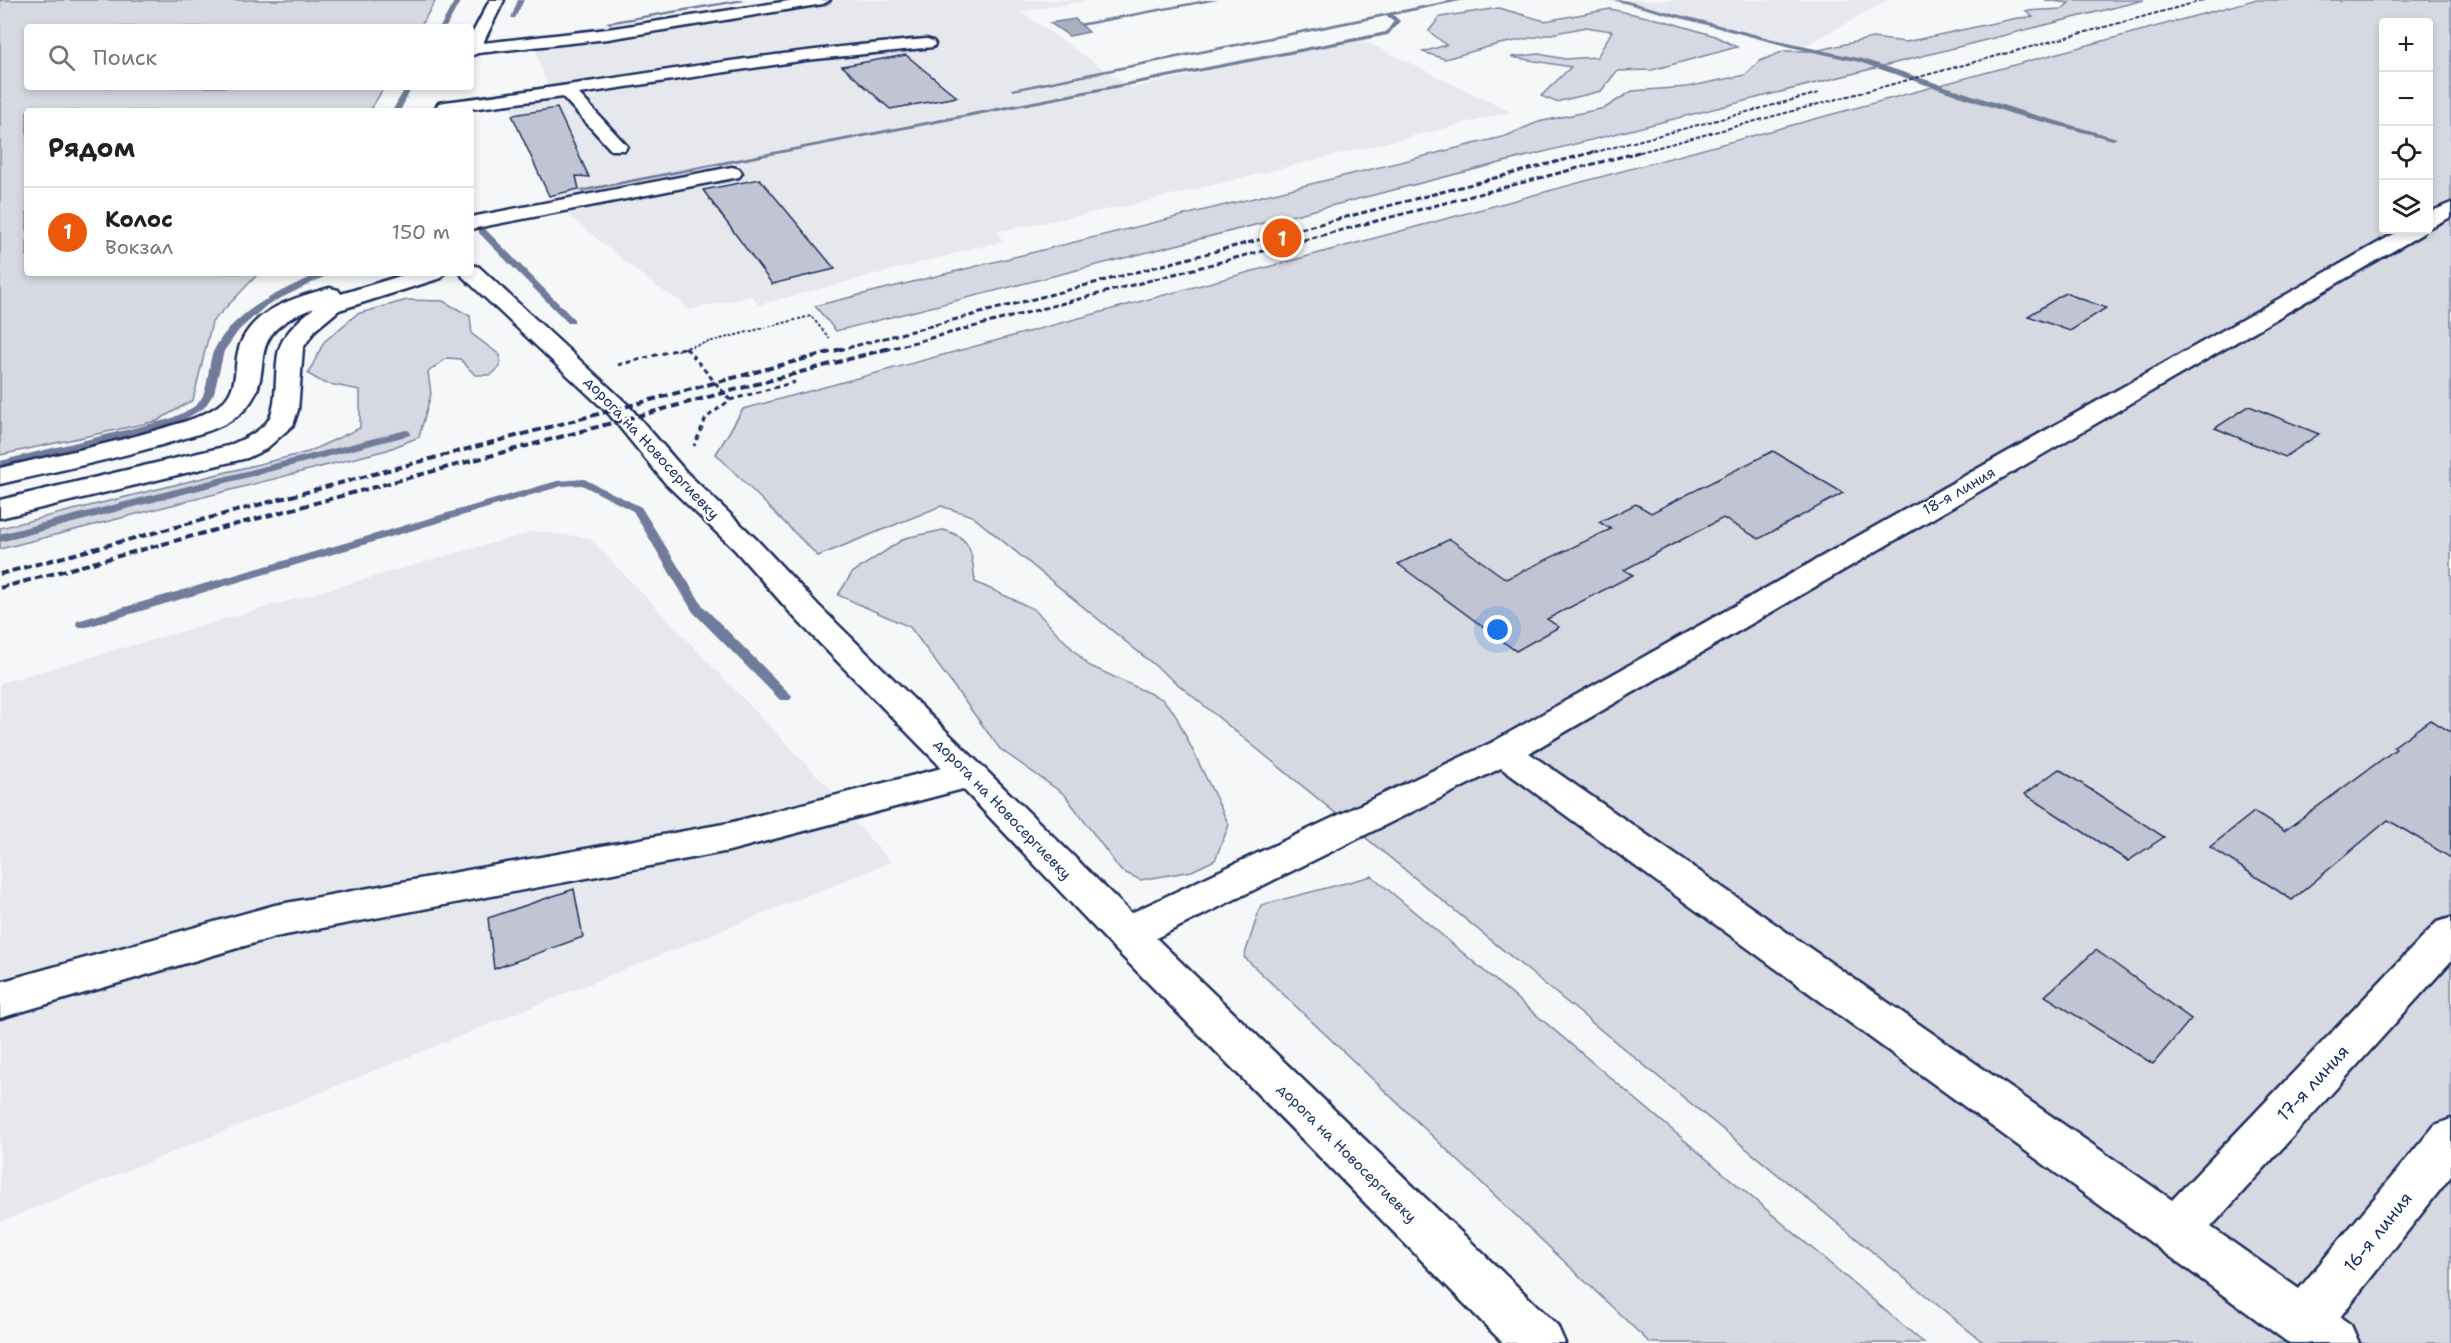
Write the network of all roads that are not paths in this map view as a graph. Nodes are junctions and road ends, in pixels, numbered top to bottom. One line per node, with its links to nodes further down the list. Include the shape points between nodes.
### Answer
1 (497, 0): 4 (street)
2 (822, 0): 5 (street, via 608,34)
3 (927, 44): 7 (street, via 813,53)
4 (474, 46)
5 (474, 50)
6 (453, 90): 8 (street)
7 (567, 91): 9 (street); 10 (street)
8 (444, 108)
9 (451, 108)
10 (618, 146)
11 (732, 173): 14 (street)
12 (2451, 209): 13 (street)
13 (2433, 219)
14 (474, 222)
15 (2408, 234): 20 (street, 18-я линия)
16 (474, 275): 21 (street, дорога на Новосергиевку, via 618,409 676,478)
17 (423, 276): 18 (street, via 359,286 301,304 270,322 254,341 244,393 231,408 213,419 134,445); 19 (street, via 331,305 307,325 291,348 280,425 257,443 237,452)
18 (0, 476)
19 (0, 509)
20 (1503, 752): 22 (street, 18-я линия); 26 (street)
21 (970, 774): 22 (street, дорога на Новосергиевку); 24 (street, via 729,837 275,921)
22 (1126, 934): 28 (street, дорога на Новосергиевку)
23 (2451, 934): 26 (street, 17-я линия)
24 (0, 1000)
25 (2451, 1140): 27 (street, 16-я линия)
26 (2176, 1232): 27 (street)
27 (2319, 1333)
28 (1539, 1343)

